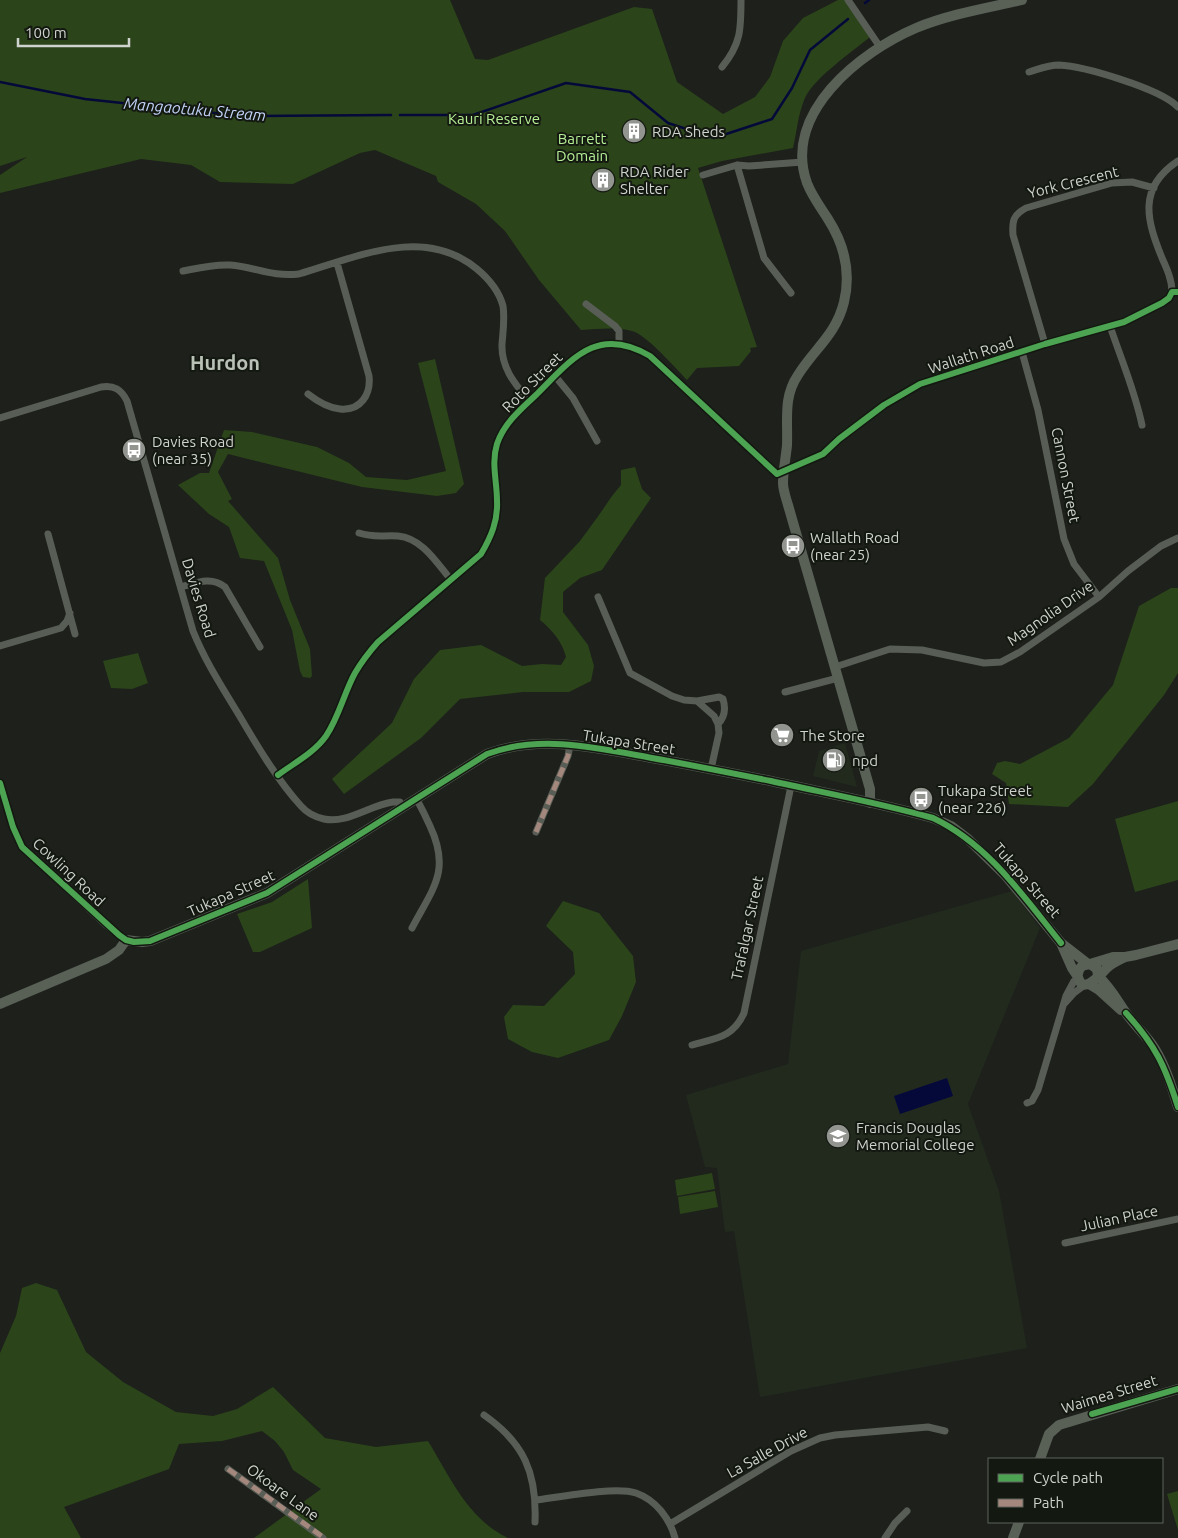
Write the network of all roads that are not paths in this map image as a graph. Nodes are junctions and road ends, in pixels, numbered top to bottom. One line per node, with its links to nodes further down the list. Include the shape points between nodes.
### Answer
1 (741, 0): 5 (street, via 737,46)
2 (848, 0): 4 (street)
3 (1022, 0): 4 (street, via 931,22)
4 (880, 47): 9 (street, via 845,75 817,108 807,127)
5 (722, 67)
6 (1029, 72): 7 (street, via 1057,65 1082,69 1158,92)
7 (1178, 106)
8 (1178, 161): 12 (street)
9 (803, 162): 10 (street); 28 (street, via 808,185 838,237 845,258 847,280 843,307 832,332 798,375 789,394)
10 (737, 165): 11 (street); 16 (street, via 764,258)
11 (703, 175)
12 (1154, 188): 15 (street, via 1150,198 1151,231); 20 (street, York Crescent, via 1132,182 1112,183 1018,212 1012,224 1013,235)
13 (338, 263): 14 (street, via 285,276 230,265); 23 (street, via 369,376 369,392 361,403 348,409 318,402); 24 (street, via 390,248 412,246 445,251 470,263 498,293 504,313 502,354 512,380)
14 (183, 271)
15 (1175, 292): 18 (street, Wallath Road, via 1153,309)
16 (791, 293)
17 (586, 304): 19 (street, via 619,331)
18 (1110, 326): 20 (street, Wallath Road); 26 (street)
19 (618, 344): 22 (street, Roto Street, via 585,350 567,362); 28 (street, Roto Street, via 650,356 777,474)
20 (1045, 344): 21 (street, Wallath Road)
21 (1022, 352): 28 (street, Wallath Road, via 920,384 884,405 823,454); 35 (street, Cannon Street, via 1038,410 1064,539 1074,564)
22 (555, 376): 24 (street, Roto Street); 27 (street, via 573,398)
23 (308, 394)
24 (530, 401): 32 (street, Roto Street, via 504,428 496,447 497,514 492,534 481,554)
25 (0, 418): 33 (street, Davies Road, via 101,387 121,391 127,401)
26 (1142, 425)
27 (597, 440)
28 (784, 471): 40 (street, via 784,491)
29 (359, 533): 32 (street, via 411,540 426,551)
30 (48, 534): 36 (street)
31 (1178, 538): 35 (street, Magnolia Drive, via 1162,546)
32 (451, 580): 47 (street, Roto Street, via 366,655 326,736)
33 (181, 587): 39 (street, via 218,581 225,587); 47 (street, Davies Road, via 201,650 254,741)
34 (598, 597): 43 (street, via 630,673 672,696)
35 (1099, 597): 40 (street, Magnolia Drive, via 1002,662 984,663 922,650 890,649)
36 (70, 613): 37 (street); 38 (street, via 61,628)
37 (75, 634)
38 (0, 646)
39 (260, 647)
40 (835, 667): 41 (street)
41 (838, 678): 42 (street); 51 (street, via 870,789)
42 (785, 692)
43 (697, 701): 44 (street, via 710,711); 44 (street, via 723,699 725,710)
44 (718, 724): 46 (street)
45 (570, 745): 46 (street, Tukapa Street); 50 (street, Tukapa Street, via 532,744 498,750); 53 (street)
46 (711, 769): 49 (street, Tukapa Street)
47 (278, 775): 52 (street, Davies Road, via 302,807 326,820 345,818 388,802 400,802)
48 (0, 783): 55 (street, Cowling Road, via 22,846)
49 (791, 786): 51 (street, Tukapa Street); 64 (street, Trafalgar Street, via 744,1013 739,1024 724,1036)
50 (416, 798): 52 (street, Tukapa Street); 54 (street, via 437,842 440,866 435,884)
51 (870, 803): 56 (street, Tukapa Street, via 933,818 951,826 1006,876)
52 (402, 807): 55 (street, Tukapa Street, via 267,892 150,940)
53 (536, 832)
54 (412, 928)
55 (126, 940): 62 (street, via 106,959)
56 (1061, 942): 59 (street, Tukapa Street); 61 (street, Tukapa Street)
57 (1178, 944): 58 (street)
58 (1125, 957): 59 (street); 60 (street)
59 (1089, 964): 60 (street, via 1097,970); 61 (street, via 1080,968)
60 (1098, 976): 61 (street, via 1095,981); 63 (street, Tukapa Street)
61 (1083, 981): 63 (street, Tukapa Street, via 1100,990); 65 (street, via 1065,1004 1038,1090)
62 (0, 1004)
63 (1126, 1014): 66 (street, Tukapa Street, via 1156,1050)
64 (692, 1045)
65 (1027, 1103)
66 (1178, 1108)
67 (1178, 1220): 68 (street, Julian Place)
68 (1065, 1243)
69 (1178, 1389): 72 (street, Waimea Street, via 1059,1425 1049,1434)
70 (484, 1415): 74 (street, via 500,1426 520,1450 528,1465)
71 (945, 1431): 78 (street, La Salle Drive, via 928,1427 820,1438 791,1451)
72 (1040, 1458)
73 (228, 1469): 79 (street, Okoare Lane)
74 (536, 1500): 76 (street); 78 (street, via 610,1491 634,1492 653,1503)
75 (907, 1511): 81 (street)
76 (535, 1522)
77 (1019, 1523): 82 (street)
78 (670, 1524): 80 (street)
79 (323, 1538)
80 (675, 1538)
81 (885, 1538)
82 (1013, 1538)

